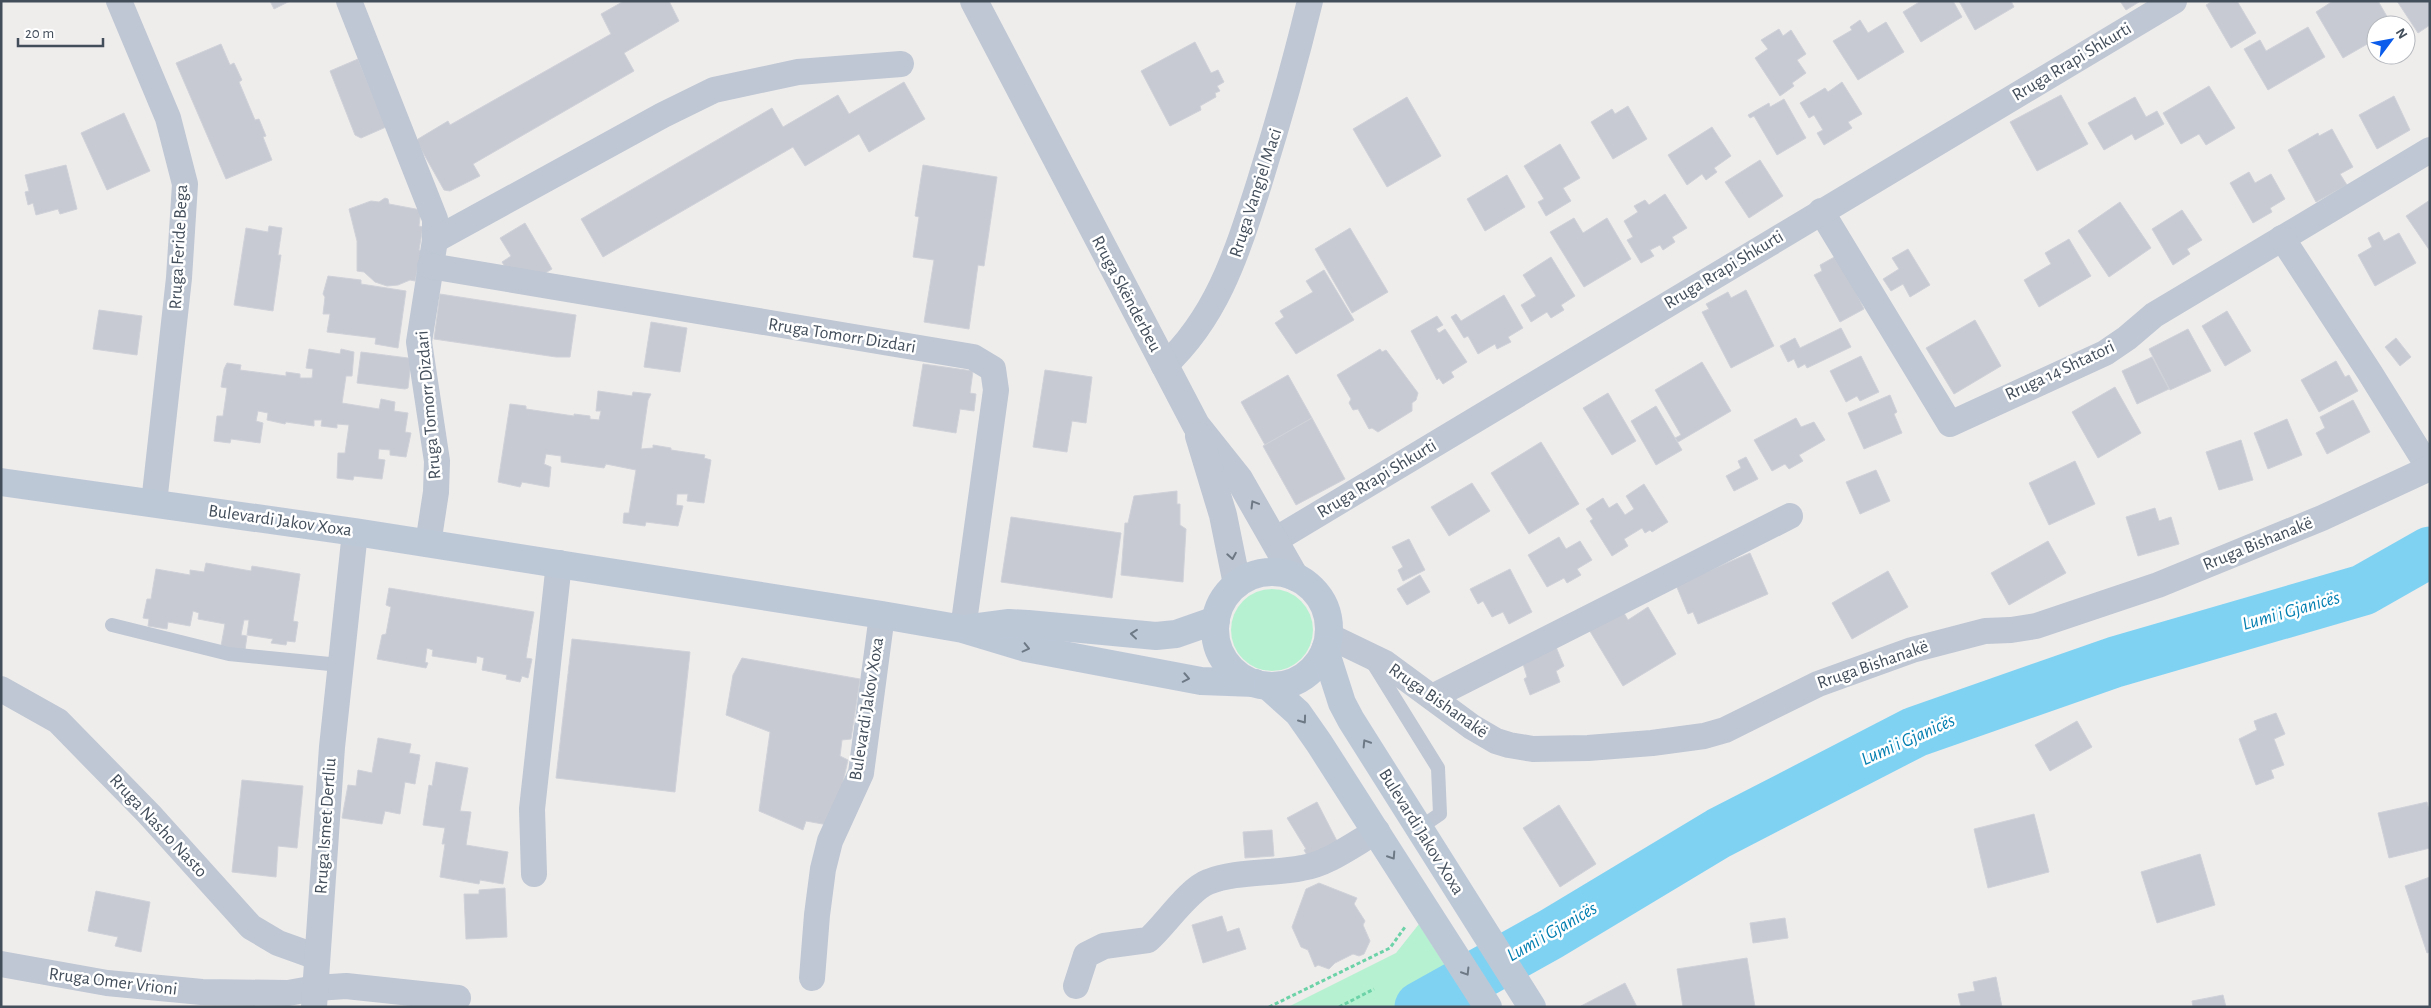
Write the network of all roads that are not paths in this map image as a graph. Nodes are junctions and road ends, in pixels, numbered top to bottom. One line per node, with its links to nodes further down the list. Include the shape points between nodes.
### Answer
1 (119, 1): 16 (street, Rruga Feride Bega, via 168,118 185,184 179,278)
2 (349, 1): 10 (street, Rruga Tomorr Dizdari, via 432,205)
3 (974, 1): 12 (street, Rruga Skënderbeu)
4 (1310, 1): 12 (street, Rruga Vangjel Maci, via 1287,95 1231,268 1194,334)
5 (2174, 1): 8 (street, Rruga Rrapi Shkurti)
6 (901, 64): 10 (street, via 798,72 714,90)
7 (2430, 150): 9 (street, Rruga 14 Shtatori)
8 (1822, 211): 9 (street, Rruga 14 Shtatori, via 1950,424 2105,353 2154,315); 19 (street, Rruga Rrapi Shkurti)
9 (2282, 238): 14 (street, Rruga Bishanakë)
10 (435, 240): 11 (street, Rruga Tomorr Dizdari)
11 (430, 266): 20 (street, Rruga Tomorr Dizdari, via 420,342 437,461); 27 (street, Rruga Tomorr Dizdari, via 973,357 993,369 996,390)
12 (1164, 366): 13 (street, Rruga Skënderbeu)
13 (1196, 425): 19 (street, Rruga Skënderbeu, one-way to 13, via 1231,467); 23 (street, one-way to 23, via 1223,515)
14 (2429, 468): 33 (street, Rruga Bishanakë, via 2314,522 2158,585 2036,626 1985,631 1903,654 1818,684 1725,730 1704,736 1643,744 1533,749 1496,741)
15 (1, 482): 16 (main road, Bulevardi Jakov Xoxa)
16 (154, 503): 18 (main road, Bulevardi Jakov Xoxa)
17 (1790, 516): 33 (street)
18 (354, 532): 20 (main road, Bulevardi Jakov Xoxa); 30 (street, Rruga Ismet Dertliu)
19 (1275, 540): 22 (street, Rruga Skënderbeu)
20 (428, 544): 21 (main road, Bulevardi Jakov Xoxa)
21 (559, 563): 24 (main road, Bulevardi Jakov Xoxa); 36 (street, via 532,810)
22 (1295, 577): 23 (main road, via 1277,572 1258,573); 28 (main road, via 1306,583 1322,601 1329,624)
23 (1237, 584): 25 (main road, via 1222,600)
24 (882, 614): 27 (main road, Bulevardi Jakov Xoxa); 39 (street, Bulevardi Jakov Xoxa, via 861,773 830,841 823,869)
25 (1216, 620): 27 (main road, Bulevardi Jakov Xoxa, one-way to 27, via 1176,634 1156,636 1009,623); 31 (main road, via 1218,647 1224,659 1232,670)
26 (112, 625): 30 (lane, via 229,654)
27 (962, 629): 31 (main road, Bulevardi Jakov Xoxa, one-way to 31, via 1026,648 1201,681)
28 (1327, 643): 29 (street, Rruga Bishanakë); 31 (main road, via 1318,662 1308,673 1282,685); 34 (main road, Bulevardi Jakov Xoxa, one-way to 28, via 1342,703)
29 (1367, 653): 33 (street, Rruga Bishanakë); 34 (lane, via 1438,768 1440,814)
30 (340, 664): 37 (street, Rruga Ismet Dertliu)
31 (1262, 685): 35 (main road, Bulevardi Jakov Xoxa, one-way to 35, via 1298,713)
32 (1, 689): 37 (street, Rruga Nasho Nasto, via 58,721 149,814 251,927)
33 (1432, 697)
34 (1418, 829): 44 (main road, Bulevardi Jakov Xoxa)
35 (1377, 831): 40 (street, via 1303,868 1206,882 1148,940 1104,946 1086,955); 43 (main road, Bulevardi Jakov Xoxa, one-way to 43)
36 (534, 874)
37 (317, 957): 41 (street, Rruga Ismet Dertliu)
38 (1, 964): 41 (street, Rruga Omer Vrioni, via 107,983 202,992 288,993)
39 (812, 978)
40 (1076, 986)
41 (315, 997): 42 (street, via 346,986)
42 (458, 998)
43 (1488, 1007)
44 (1532, 1007)

